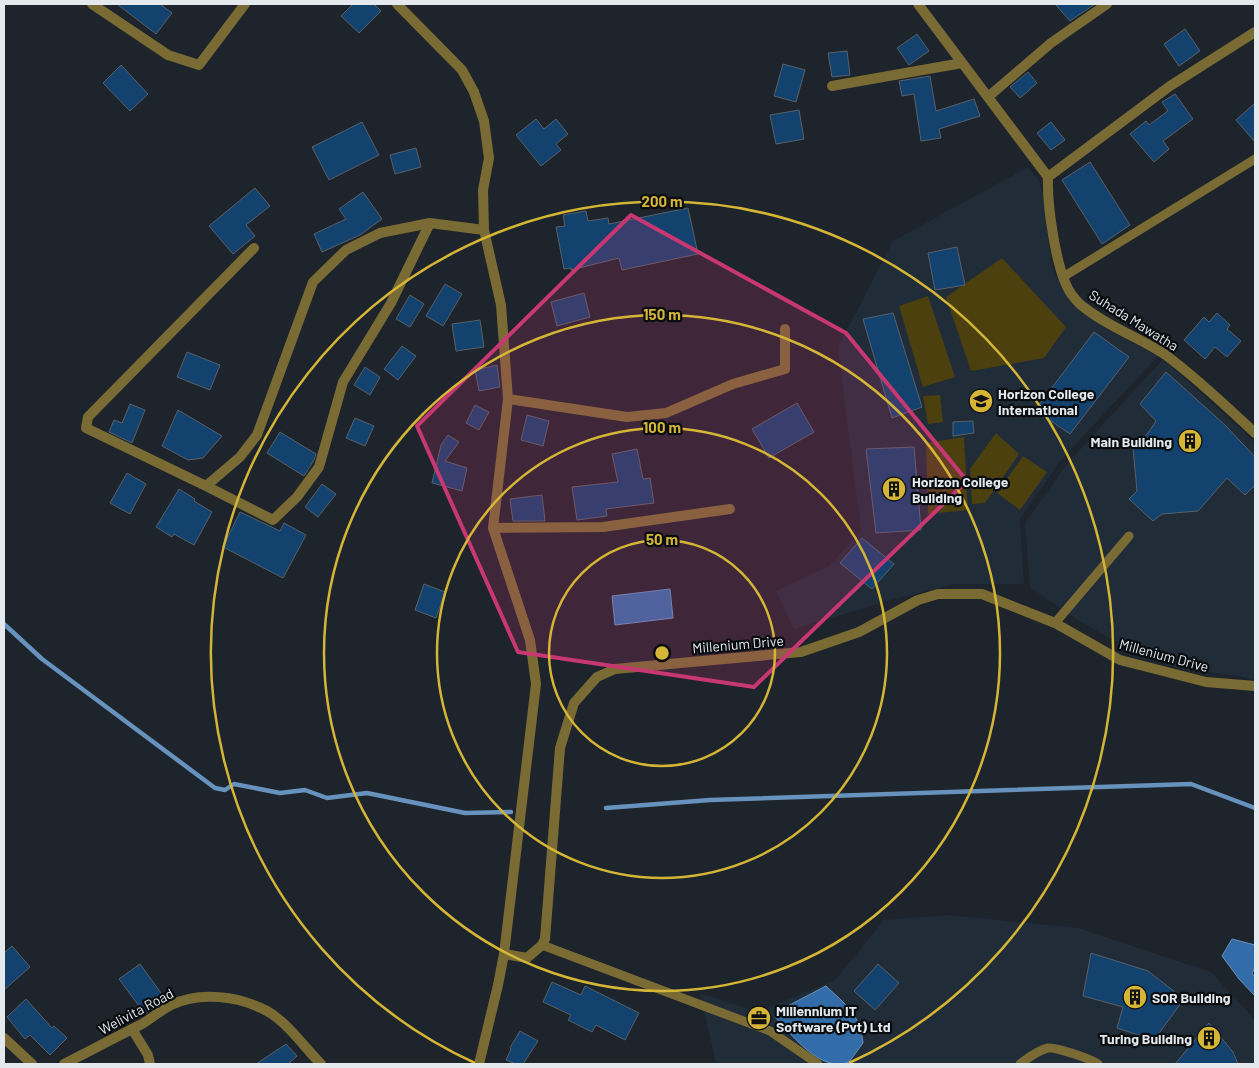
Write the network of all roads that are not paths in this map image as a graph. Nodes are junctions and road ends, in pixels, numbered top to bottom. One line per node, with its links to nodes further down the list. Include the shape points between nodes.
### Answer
1 (92, 4): 2 (street, via 168,55 199,65)
2 (245, 4)
3 (397, 4): 13 (street, via 462,70 474,92 484,121 489,158 483,190)
4 (918, 4): 7 (street)
5 (1107, 4): 9 (street, via 1051,42)
6 (1255, 32): 11 (street, via 1170,86)
7 (962, 63): 8 (street); 9 (street)
8 (832, 86)
9 (988, 97): 11 (street)
10 (1255, 159): 15 (lane)
11 (1048, 177): 15 (street, Suhada Mawatha, via 1052,224)
12 (430, 223): 13 (street); 19 (street, via 380,233 346,250 313,282 257,434 240,457); 19 (street, via 392,303 343,382 319,467 296,497 272,520)
13 (484, 230): 17 (street, via 501,305)
14 (254, 248): 19 (street, via 88,417 86,428)
15 (1063, 277): 18 (street, Suhada Mawatha, via 1071,294 1085,308 1166,356)
16 (785, 329): 17 (street, via 785,369 733,384 666,413 627,417)
17 (508, 399): 21 (street)
18 (1255, 433)
19 (206, 486)
20 (730, 510): 21 (street, via 603,527)
21 (493, 528): 26 (street, via 530,640 536,684)
22 (1128, 536): 23 (lane)
23 (1054, 623): 24 (street, Millenium Drive, via 1120,660 1206,682); 25 (street, Millenium Drive, via 982,594 938,594 918,600 859,632 801,652 615,669 597,677 574,703 560,748 546,930)
24 (1255, 686)
25 (542, 945): 26 (street, via 528,958); 34 (lane, via 770,1031)
26 (504, 954): 33 (street)
27 (132, 1029): 30 (street, Welivita Road); 31 (street); 32 (street, Welivita Road, via 171,1005 193,998 248,1002 268,1011 284,1024)
28 (4, 1038): 29 (street)
29 (32, 1064)
30 (64, 1064)
31 (150, 1064)
32 (321, 1064)
33 (479, 1064)
34 (818, 1064)
35 (1020, 1064): 36 (lane, via 1049,1048 1090,1058)
36 (1098, 1064)

